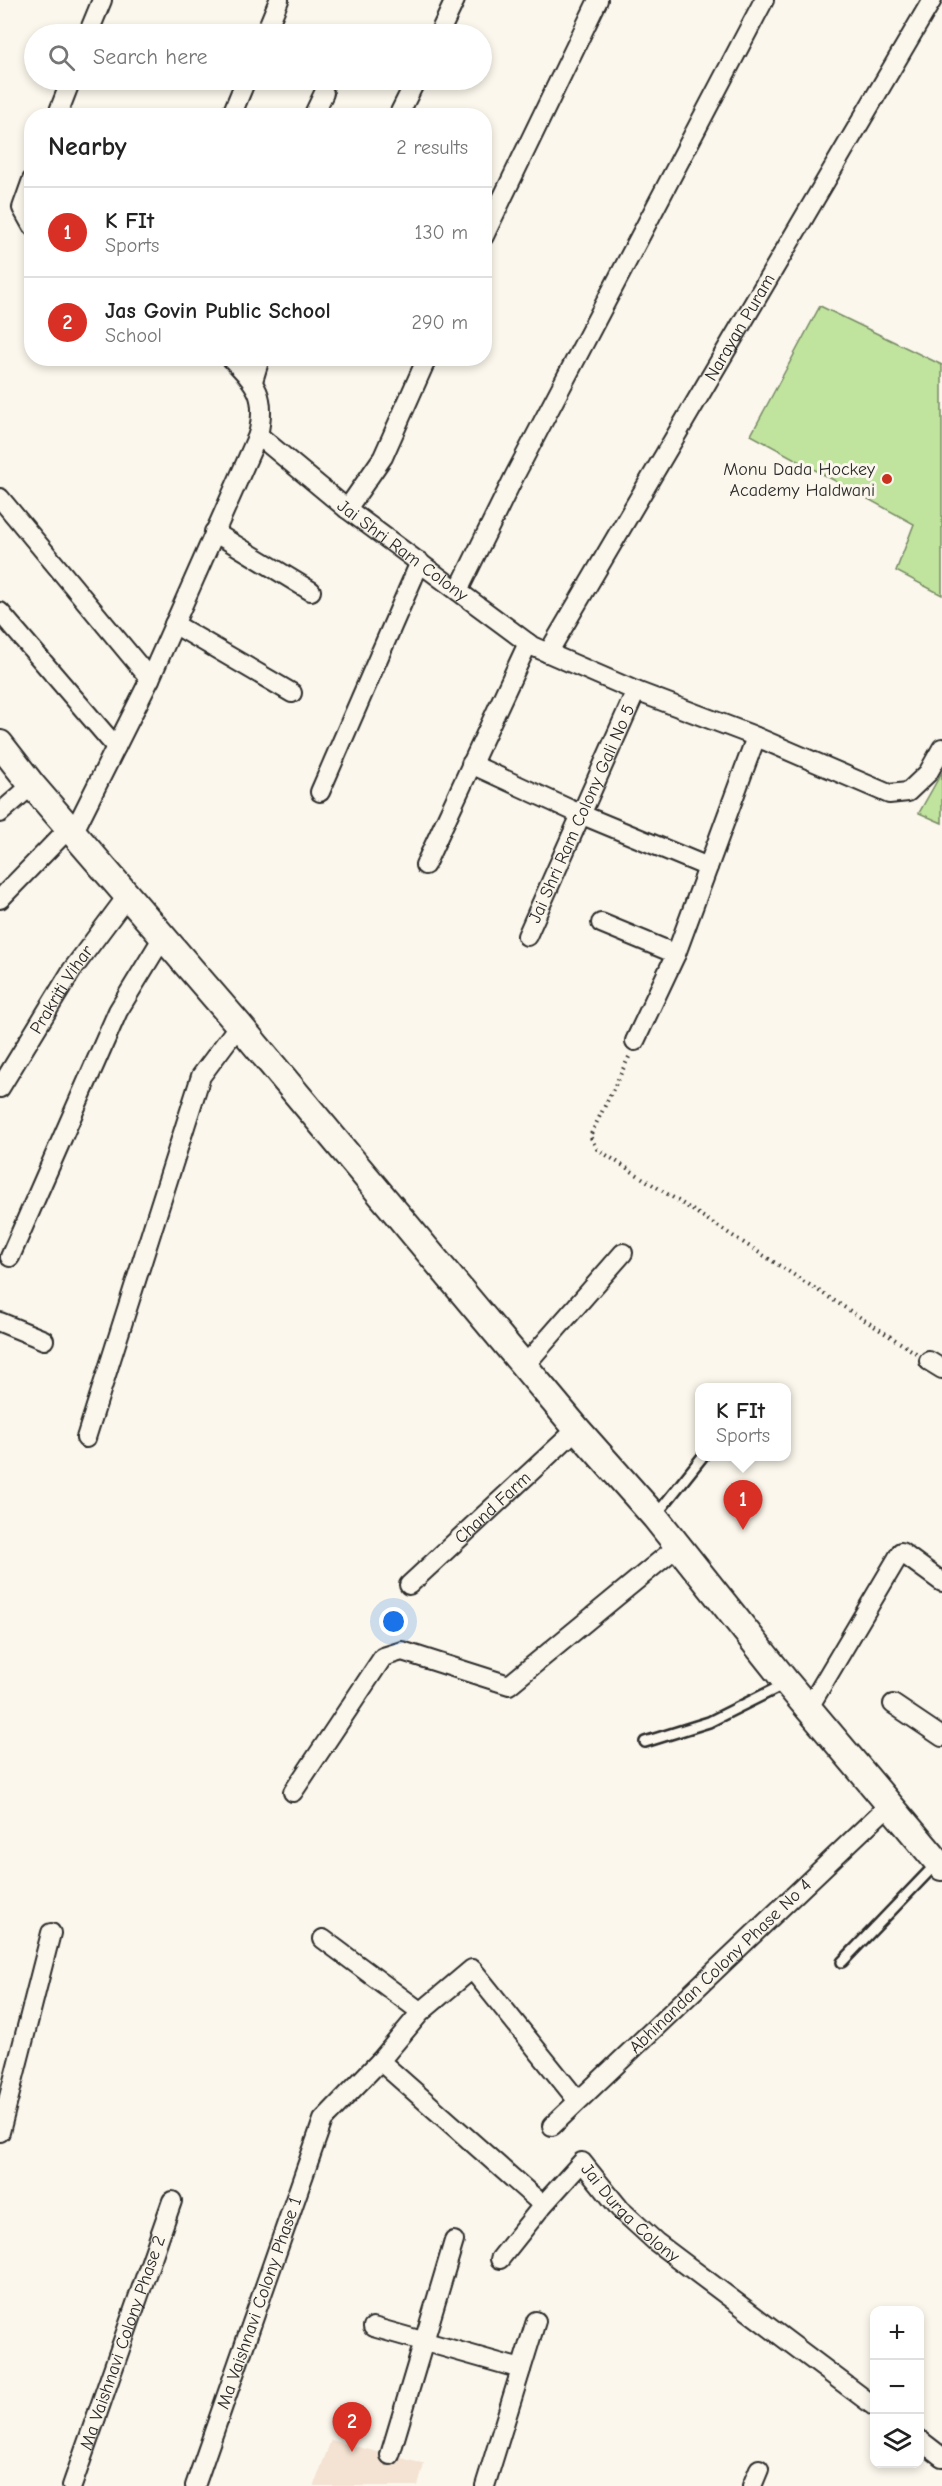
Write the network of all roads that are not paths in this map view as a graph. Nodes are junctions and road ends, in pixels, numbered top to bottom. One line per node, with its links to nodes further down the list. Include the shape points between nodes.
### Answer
1 (102, 0): 7 (street)
2 (279, 0): 8 (street)
3 (455, 0): 9 (street)
4 (598, 0): 18 (street)
5 (764, 0): 29 (street)
6 (932, 0): 33 (street, Narayan Puram)
7 (92, 24)
8 (269, 24)
9 (444, 24)
10 (67, 90): 14 (street)
11 (242, 90): 15 (street)
12 (411, 90): 17 (street)
13 (324, 93): 16 (street)
14 (60, 108)
15 (234, 108)
16 (317, 108)
17 (402, 108)
18 (492, 219)
19 (239, 366): 22 (street)
20 (258, 366): 22 (street)
21 (423, 366): 25 (street, via 382,457)
22 (253, 381): 23 (street, via 263,409)
23 (258, 435): 25 (street, Jai Shri Ram Colony); 26 (street)
24 (0, 498): 34 (street)
25 (347, 509): 27 (street, Jai Shri Ram Colony)
26 (214, 532): 28 (street); 31 (street)
27 (420, 562): 29 (street, Jai Shri Ram Colony); 43 (street)
28 (311, 591)
29 (458, 591): 32 (street, Jai Shri Ram Colony)
30 (0, 612): 39 (street)
31 (174, 624): 34 (street); 36 (street)
32 (528, 643): 33 (street, Jai Shri Ram Colony); 41 (street)
33 (548, 653): 35 (street, Jai Shri Ram Colony)
34 (150, 679): 39 (street)
35 (636, 691): 37 (street, Jai Shri Ram Colony); 45 (street, Jai Shri Ram Colony Gali No 5)
36 (292, 693)
37 (756, 737): 40 (street, Jai Shri Ram Colony, via 889,794 908,792 928,773); 48 (street)
38 (0, 744): 42 (street)
39 (116, 747): 46 (street)
40 (942, 748)
41 (471, 764): 45 (street); 47 (street)
42 (32, 785): 44 (street); 46 (street)
43 (320, 792)
44 (0, 813)
45 (580, 814): 48 (street); 52 (street, Jai Shri Ram Colony Gali No 5)
46 (72, 829): 49 (street); 50 (street)
47 (425, 865)
48 (708, 867): 54 (street)
49 (128, 895): 53 (street); 57 (street, Prakriti Vihar, via 72,970)
50 (0, 899)
51 (601, 922): 54 (street)
52 (527, 936)
53 (163, 937): 55 (street); 59 (street, via 118,1011)
54 (676, 954): 56 (street)
55 (239, 1025): 62 (street); 64 (street, via 201,1076)
56 (632, 1047)
57 (0, 1088)
58 (623, 1253): 62 (street)
59 (10, 1257)
60 (0, 1322): 61 (street)
61 (44, 1340)
62 (525, 1365): 63 (street)
63 (577, 1429): 66 (street); 69 (street, Chand Farm)
64 (86, 1438)
65 (699, 1461): 66 (lane)
66 (655, 1517): 67 (street)
67 (678, 1546): 70 (street); 75 (street, via 508,1685 402,1652 383,1657)
68 (942, 1582): 72 (street, via 901,1552)
69 (409, 1585)
70 (787, 1683): 72 (street); 74 (lane, via 709,1722)
71 (893, 1704): 73 (street)
72 (808, 1709): 76 (street)
73 (942, 1737)
74 (645, 1742)
75 (293, 1792)
76 (890, 1805): 77 (street); 84 (street, Abhinandan Colony Phase No 4)
77 (941, 1862): 80 (lane)
78 (51, 1933): 83 (street)
79 (323, 1939): 81 (street)
80 (842, 1962)
81 (422, 2012): 82 (street); 84 (street, via 472,1969)
82 (380, 2061): 88 (street); 101 (street, Ma Vaishnavi Colony Phase 1, via 323,2120)
83 (9, 2068): 86 (street)
84 (578, 2101): 85 (street, Abhinandan Colony Phase No 4)
85 (552, 2126)
86 (0, 2132)
87 (172, 2201): 100 (street, Ma Vaishnavi Colony Phase 2)
88 (543, 2205): 90 (street); 95 (street, Jai Durga Colony, via 582,2162 620,2210 656,2242)
89 (454, 2241): 93 (street)
90 (500, 2259)
91 (536, 2321): 94 (street)
92 (373, 2327): 93 (street)
93 (424, 2341): 94 (street); 97 (street)
94 (521, 2369): 102 (street)
95 (870, 2403)
96 (924, 2443): 98 (street)
97 (390, 2455)
98 (942, 2457)
99 (759, 2469): 103 (street)
100 (72, 2486)
101 (195, 2486)
102 (485, 2486)
103 (752, 2486)

